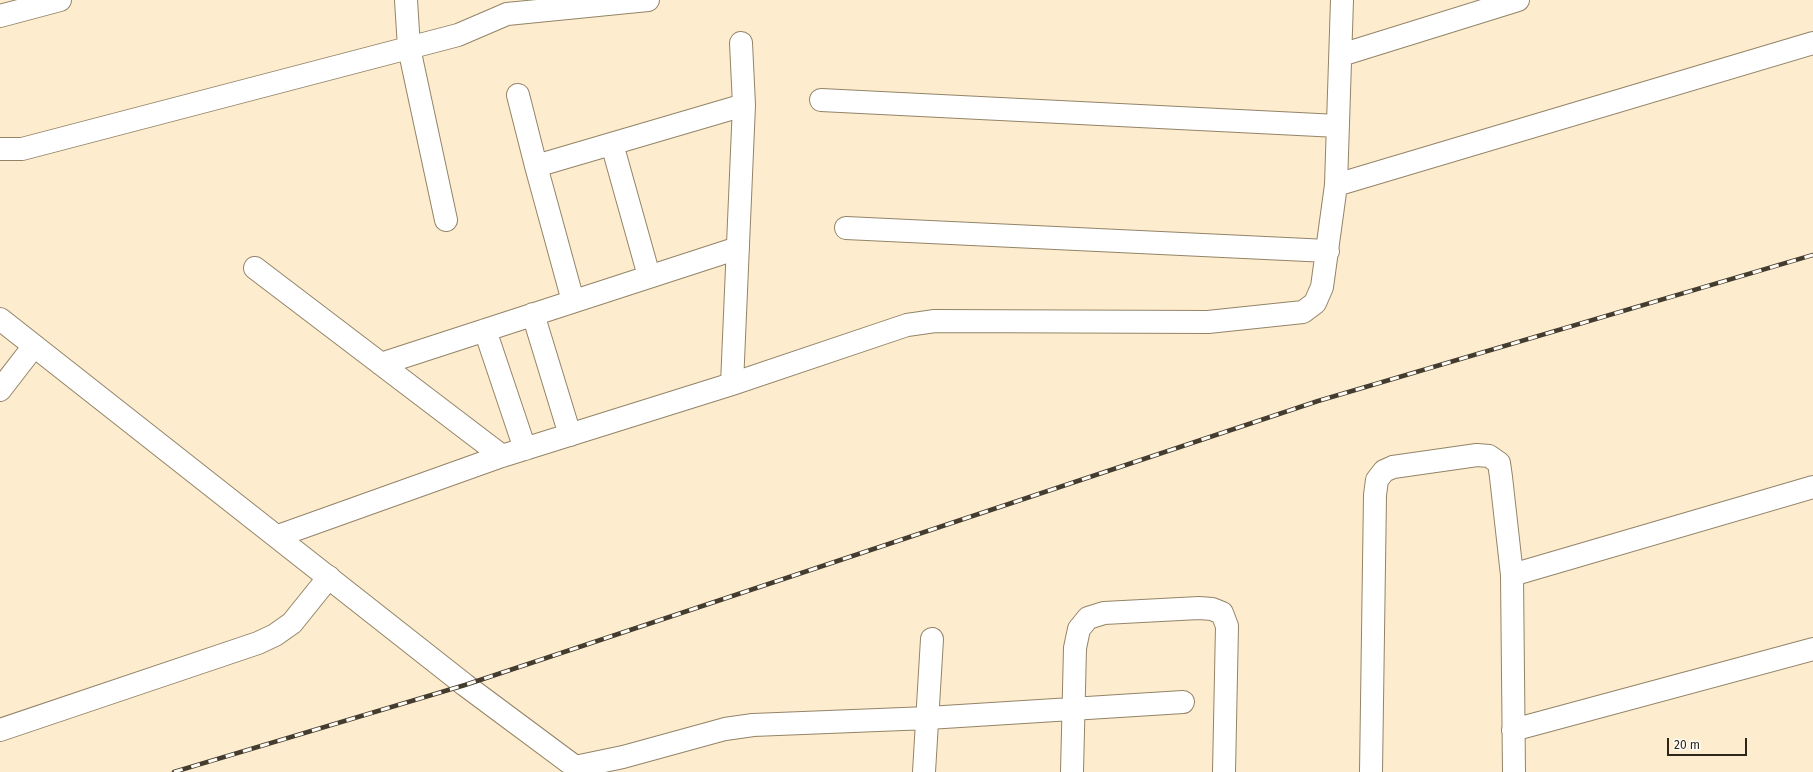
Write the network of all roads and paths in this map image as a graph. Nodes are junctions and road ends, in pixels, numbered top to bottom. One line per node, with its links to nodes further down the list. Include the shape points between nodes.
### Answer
1 (60, 0): 7 (street)
2 (406, 0): 10 (street)
3 (648, 0): 6 (street)
4 (1342, 0): 11 (street)
5 (1518, 0): 11 (street)
6 (608, 2): 10 (street, via 507,14 458,35)
7 (0, 16)
8 (741, 43): 14 (street)
9 (1813, 43): 19 (street)
10 (409, 48): 17 (street, via 22,149); 20 (street)
11 (1341, 54): 15 (street)
12 (518, 95): 18 (street)
13 (821, 100): 15 (street)
14 (744, 105): 16 (street); 22 (street)
15 (1338, 126): 19 (street)
16 (612, 144): 18 (street); 25 (street)
17 (0, 149)
18 (536, 166): 26 (street)
19 (1336, 185): 23 (street)
20 (446, 220)
21 (846, 228): 23 (street)
22 (738, 248): 25 (street); 32 (street)
23 (1328, 251): 32 (street, via 1322,287 1315,303 1303,312 1208,322 935,321 907,325)
24 (255, 268): 31 (street)
25 (650, 276): 26 (street)
26 (573, 301): 27 (street)
27 (533, 314): 29 (street); 34 (street)
28 (0, 319): 30 (street)
29 (485, 330): 31 (street); 35 (street)
30 (34, 346): 33 (street); 38 (street)
31 (380, 364): 36 (street)
32 (732, 384): 34 (street)
33 (0, 390)
34 (570, 435): 35 (street)
35 (525, 450): 36 (street)
36 (502, 456): 38 (street)
37 (1813, 486): 39 (street)
38 (278, 536): 40 (street)
39 (1512, 575): 47 (street); 52 (street, via 1499,463 1489,456 1477,455 1393,467 1384,471 1377,480)
40 (329, 577): 46 (street, via 292,623 258,643); 48 (street)
41 (932, 639): 45 (street)
42 (1813, 649): 47 (street)
43 (1183, 702): 44 (street)
44 (1074, 708): 45 (street); 50 (street); 51 (street, via 1075,648 1079,629 1088,618 1104,613 1199,608 1222,613 1227,626)
45 (928, 718): 48 (street, via 753,725 725,729); 49 (street)
46 (0, 730)
47 (1513, 730): 53 (street)
48 (578, 769)
49 (924, 772)
50 (1072, 772)
51 (1224, 772)
52 (1371, 772)
53 (1514, 772)

